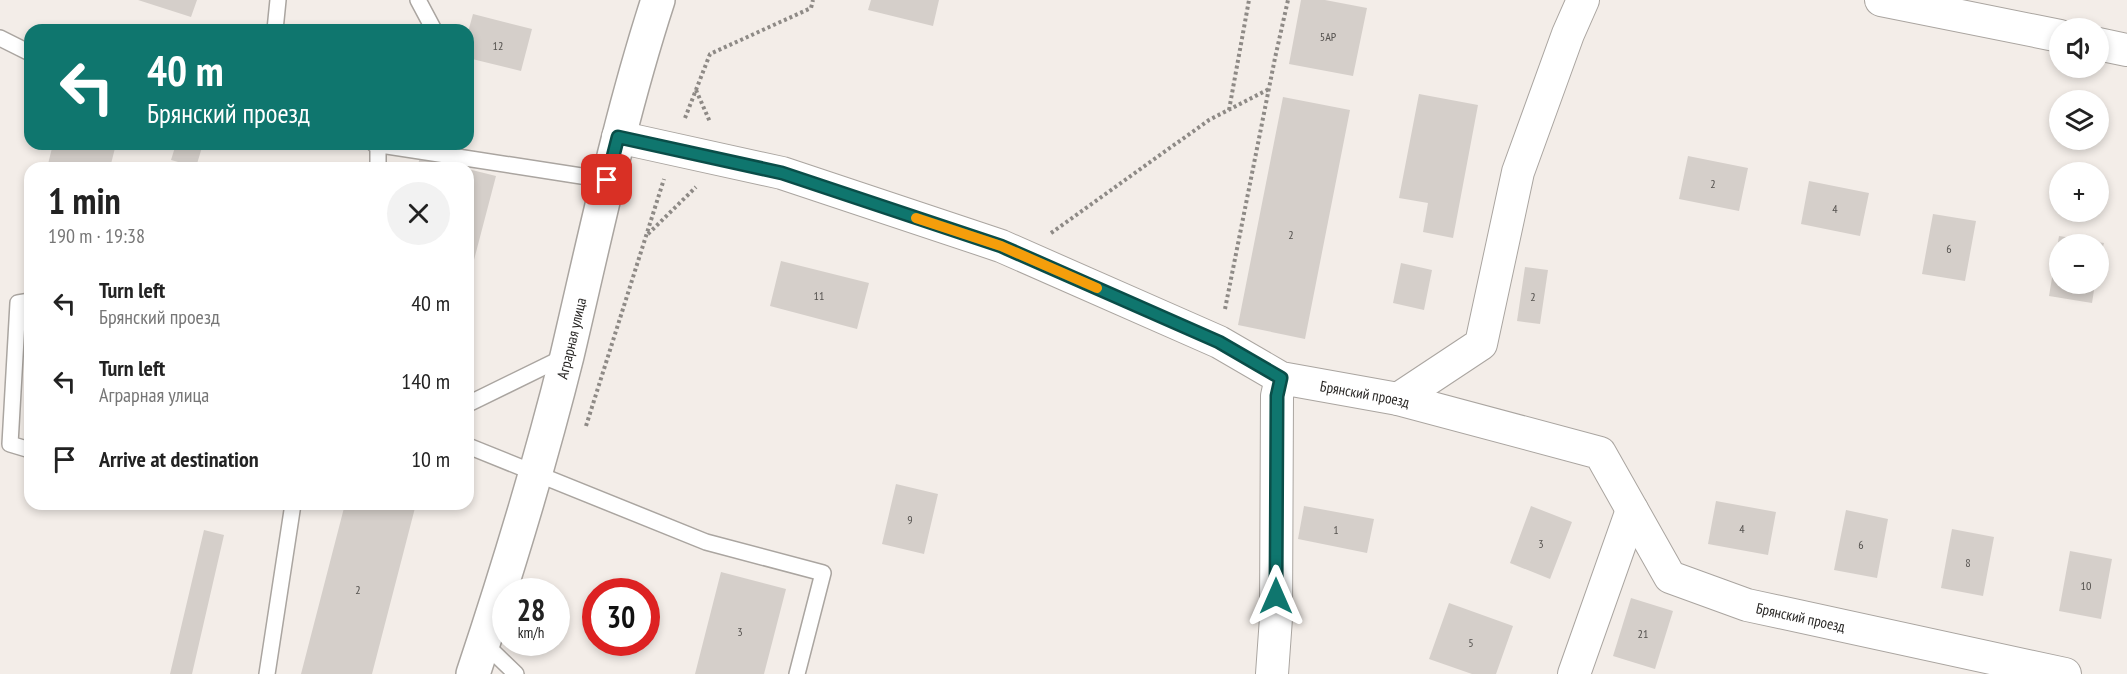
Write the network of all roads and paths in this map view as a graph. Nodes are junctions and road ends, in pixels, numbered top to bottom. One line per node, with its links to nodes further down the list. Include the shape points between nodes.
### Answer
1 (278, 0): 9 (lane)
2 (418, 0): 10 (lane)
3 (658, 0): 18 (street, Аграрная улица)
4 (813, 0): 19 (path, via 811,8 710,54)
5 (1249, 0): 17 (path)
6 (1288, 0): 16 (path)
7 (1583, 0): 29 (street, via 1518,172 1481,344)
8 (1881, 0): 11 (street)
9 (276, 24)
10 (431, 24)
11 (2049, 34)
12 (0, 38): 14 (lane)
13 (2109, 46): 15 (street)
14 (24, 49)
15 (2127, 50)
16 (1269, 89): 17 (path); 26 (path)
17 (1228, 110): 24 (path)
18 (618, 137): 19 (street, Брянский проезд); 22 (street, Аграрная улица)
19 (673, 149): 21 (street, Брянский проезд); 23 (path)
20 (442, 150): 22 (lane)
21 (725, 159): 23 (path); 24 (street, Брянский проезд, via 782,173)
22 (607, 180): 27 (street, Аграрная улица)
23 (646, 236): 31 (path)
24 (1021, 254): 26 (street, Брянский проезд)
25 (24, 302): 32 (lane, via 18,303 10,444)
26 (1219, 342): 28 (street, Брянский проезд)
27 (567, 356): 30 (lane); 34 (street, Аграрная улица)
28 (1281, 378): 29 (street, Брянский проезд); 42 (street, via 1277,396)
29 (1398, 399): 36 (street, Брянский проезд, via 1600,453)
30 (474, 401)
31 (585, 430)
32 (24, 448)
33 (474, 449): 34 (lane)
34 (536, 475): 37 (street, Аграрная улица); 41 (lane, via 706,542 823,573)
35 (293, 510): 38 (lane)
36 (1632, 510): 43 (street); 44 (street, Брянский проезд, via 1670,577 1747,605)
37 (484, 643): 39 (street, Аграрная улица); 40 (lane)
38 (267, 674)
39 (473, 674)
40 (516, 674)
41 (797, 674)
42 (1272, 674)
43 (1574, 674)
44 (2065, 674)

